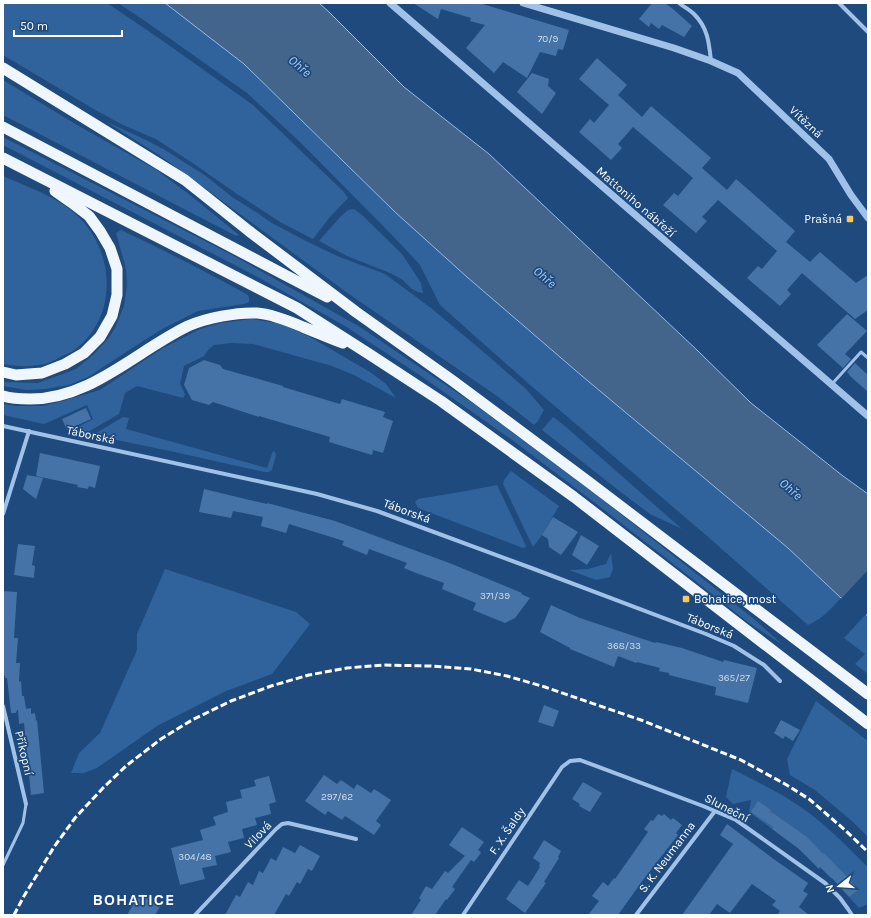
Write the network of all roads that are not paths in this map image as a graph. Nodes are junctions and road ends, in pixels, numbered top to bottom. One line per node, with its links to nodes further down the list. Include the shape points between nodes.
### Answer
1 (390, 3): 15 (street, Mattoniho nábřeží)
2 (523, 3): 6 (street)
3 (679, 3): 6 (street, via 694,14 703,25 708,38)
4 (839, 3): 5 (street)
5 (868, 32)
6 (711, 61): 10 (street, Vítězná, via 738,73 829,159)
7 (3, 68): 11 (highway, via 185,180)
8 (3, 127): 11 (highway)
9 (5, 159): 12 (highway, via 297,308); 14 (highway, via 89,216 110,248 117,269 117,295 112,316 100,338 84,353 42,373 16,375)
10 (868, 218)
11 (356, 312): 22 (highway, via 586,480)
12 (369, 354): 16 (highway, via 276,317 257,313 237,314 211,318 189,326 153,345 98,381 69,393 42,399); 24 (highway, via 441,401 574,497)
13 (868, 358): 15 (lane, via 861,352)
14 (3, 372)
15 (831, 385): 17 (street, Mattoniho nábřeží)
16 (3, 396)
17 (868, 416)
18 (3, 426): 19 (street, Táborská)
19 (29, 431): 20 (street); 21 (street, Táborská, via 317,494 377,511 706,634 734,646 764,665)
20 (3, 514)
21 (780, 681)
22 (868, 694)
23 (3, 706): 26 (street, Příkopní)
24 (868, 724)
25 (570, 761): 27 (street, Sluneční, via 580,760); 31 (street, F. X. Šaldy, via 562,767)
26 (26, 804): 29 (lane, via 23,822)
27 (715, 811): 32 (street, S. K. Neumanna); 33 (street, Sluneční, via 736,820 825,884 840,898)
28 (356, 839): 30 (street, Vilová, via 288,823 282,824)
29 (3, 865)
30 (195, 915)
31 (463, 915)
32 (636, 915)
33 (852, 915)

